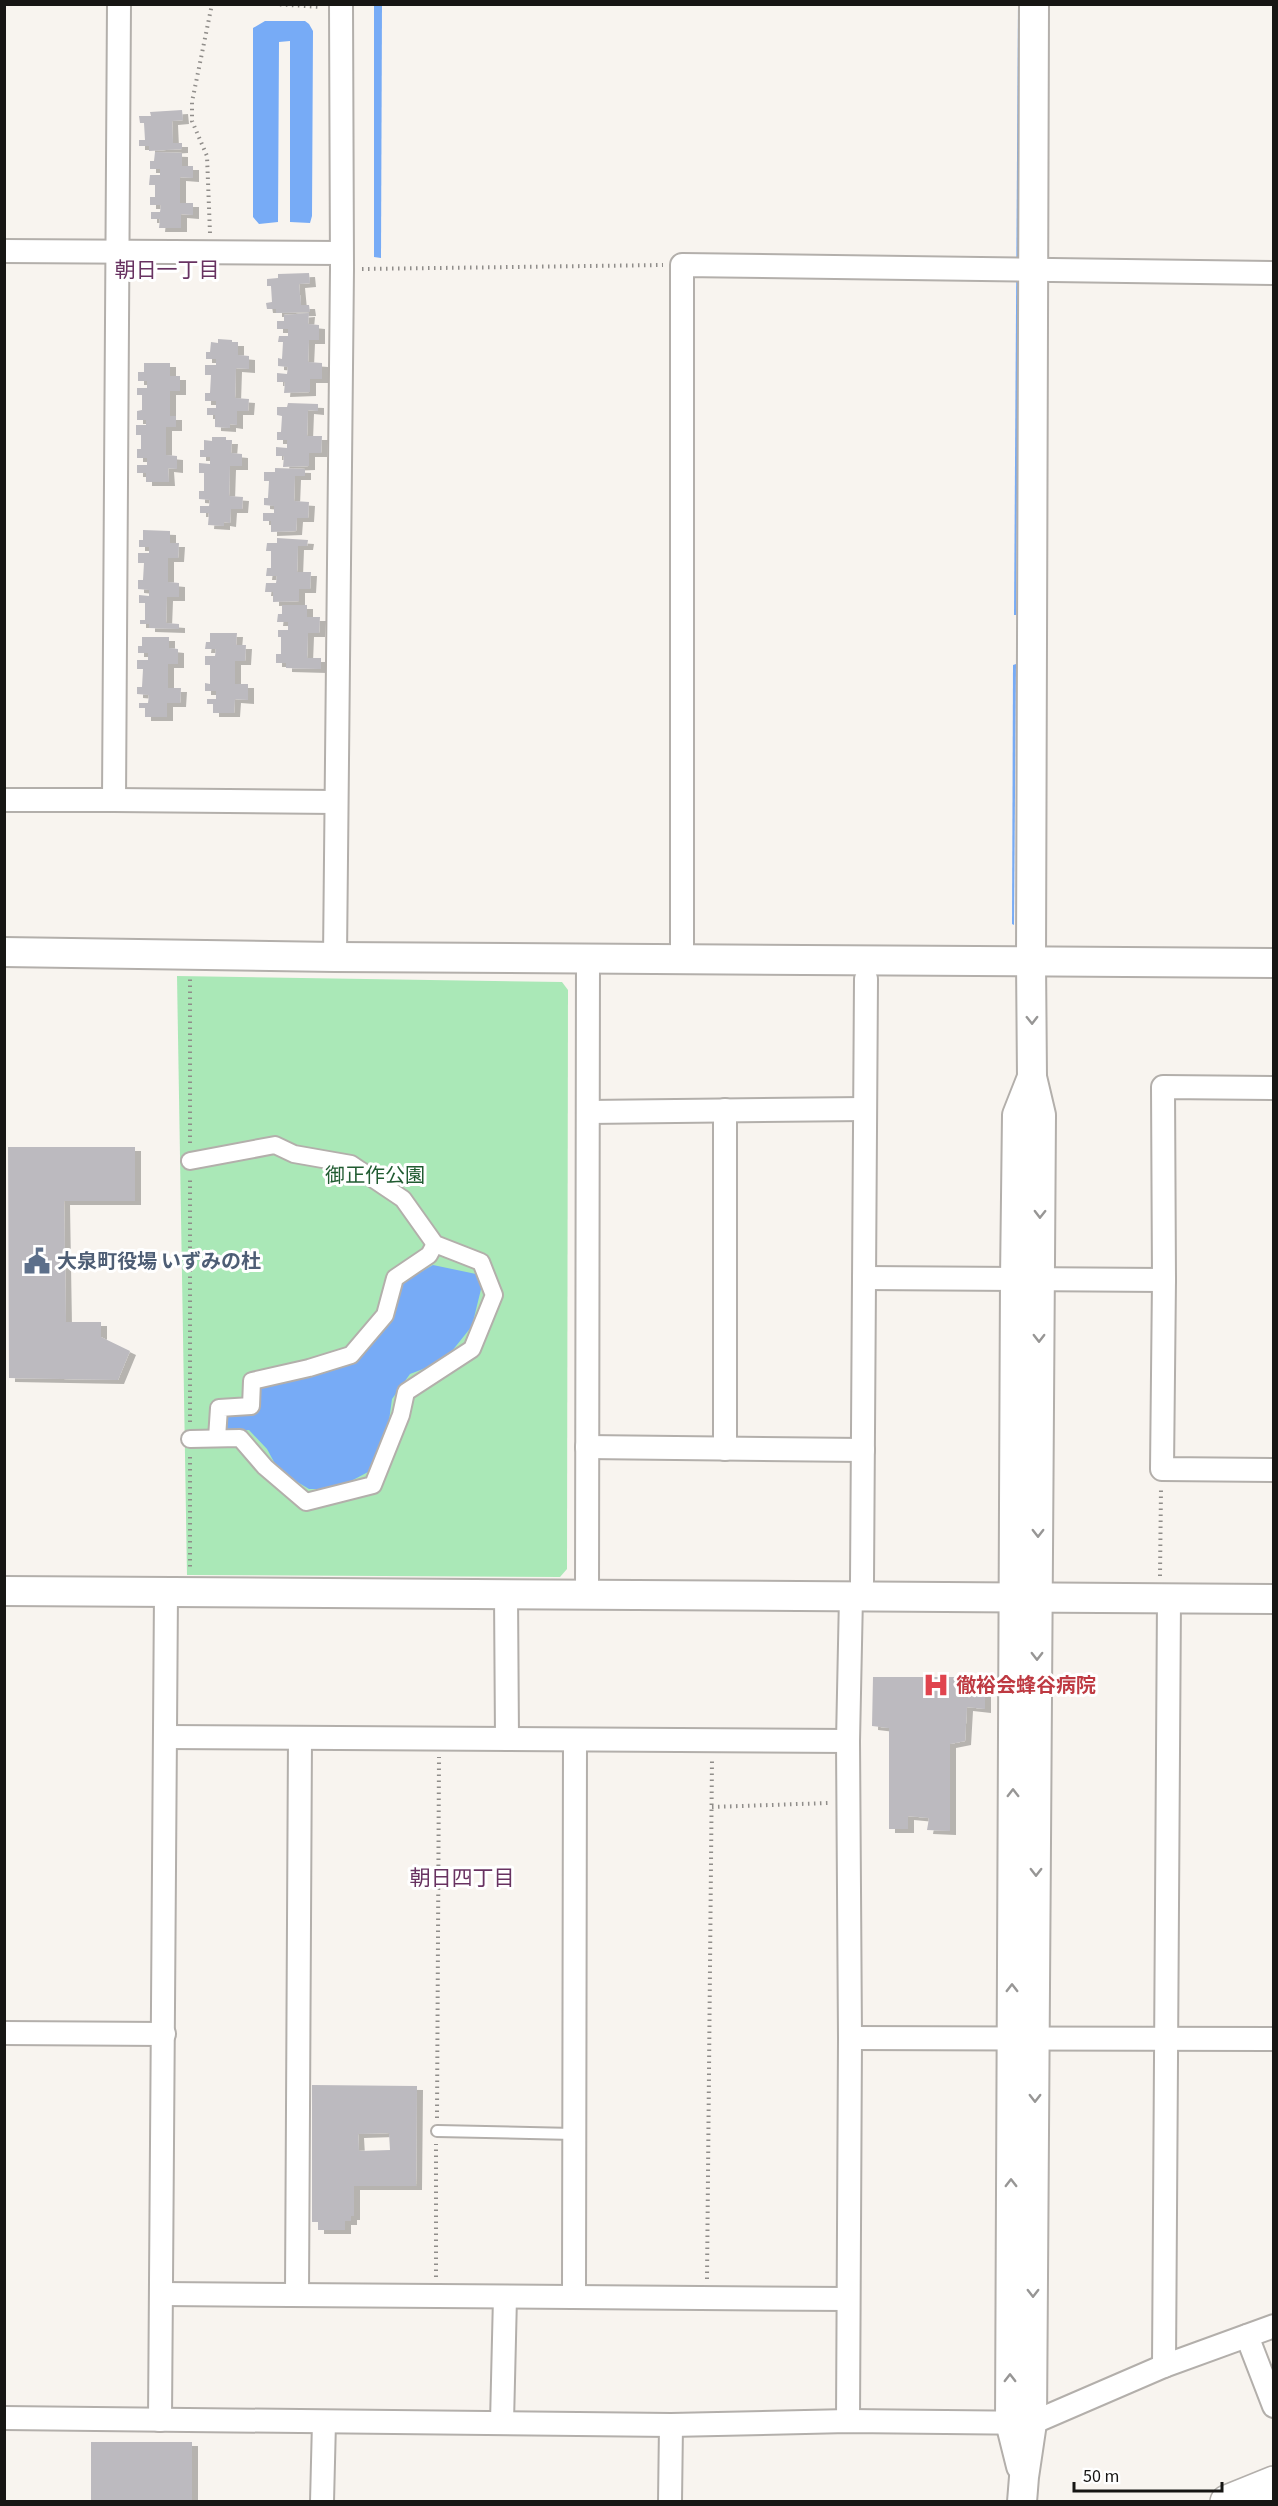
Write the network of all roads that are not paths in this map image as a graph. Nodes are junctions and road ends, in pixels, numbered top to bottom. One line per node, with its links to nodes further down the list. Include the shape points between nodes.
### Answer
1 (119, 4): 5 (street)
2 (1034, 4): 7 (street)
3 (341, 6): 6 (street)
4 (4, 251): 5 (street)
5 (118, 252): 6 (street); 10 (street)
6 (342, 261): 11 (street)
7 (1034, 268): 8 (street); 15 (street, via 682,265); 16 (street)
8 (1274, 273)
9 (4, 800): 10 (street)
10 (114, 800): 11 (street)
11 (336, 802): 13 (street)
12 (4, 952): 13 (street)
13 (335, 957): 14 (street)
14 (588, 958): 15 (street); 22 (street)
15 (682, 959): 16 (street)
16 (1031, 961): 17 (street); 26 (street, one-way to 26, via 1032,1077 1041,1115)
17 (1274, 963)
18 (866, 979): 20 (street)
19 (1274, 1088): 27 (street, via 1163,1087)
20 (865, 1109): 21 (street); 25 (street)
21 (725, 1110): 22 (street); 31 (street)
22 (588, 1112): 30 (street)
23 (190, 1161): 24 (street, via 275,1145 294,1154 351,1164 403,1199)
24 (435, 1244): 28 (street, via 429,1255 395,1278 385,1315 351,1355 252,1381 251,1406 219,1408); 28 (street, via 481,1262 494,1294 472,1349 406,1392 373,1485 306,1502 265,1467 240,1438)
25 (864, 1278): 26 (street); 32 (street)
26 (1027, 1279): 27 (street); 39 (street)
27 (1164, 1280): 33 (street, via 1162,1469)
28 (218, 1438): 29 (street)
29 (190, 1439)
30 (587, 1447): 31 (street); 38 (street)
31 (725, 1449): 32 (street)
32 (863, 1450): 34 (street)
33 (1274, 1470)
34 (856, 1589): 38 (street); 39 (street); 46 (street)
35 (4, 1591): 36 (street)
36 (178, 1592): 37 (street); 42 (street)
37 (506, 1594): 38 (street); 44 (street)
38 (587, 1595)
39 (1026, 1597): 40 (street); 52 (street)
40 (1164, 1598): 41 (street); 50 (street)
41 (1274, 1599)
42 (166, 1737): 43 (street); 48 (street)
43 (300, 1738): 44 (street); 56 (street)
44 (507, 1739): 45 (street)
45 (575, 1740): 46 (street); 54 (street)
46 (848, 1742): 49 (street)
47 (4, 2033): 48 (street)
48 (164, 2034): 55 (street)
49 (850, 2038): 52 (street); 59 (street)
50 (1166, 2039): 51 (street); 52 (street); 62 (street)
51 (1274, 2039)
52 (1024, 2040): 69 (street)
53 (436, 2131): 54 (lane)
54 (574, 2134): 58 (street)
55 (162, 2294): 56 (street); 65 (street)
56 (297, 2295): 57 (street)
57 (505, 2297): 58 (street); 68 (street)
58 (574, 2297): 59 (street)
59 (847, 2299): 66 (street)
60 (1274, 2326): 61 (street)
61 (1247, 2336): 62 (street); 63 (street)
62 (1164, 2366): 69 (street)
63 (1274, 2406)
64 (4, 2418): 65 (street)
65 (160, 2420): 67 (street)
66 (848, 2421): 69 (street); 70 (street)
67 (324, 2422): 68 (street); 73 (street)
68 (502, 2422): 70 (street)
69 (1021, 2423): 72 (street)
70 (671, 2425): 74 (street)
71 (1274, 2483): 75 (main road)
72 (1023, 2489)
73 (322, 2502)
74 (670, 2502)
75 (1227, 2502)

